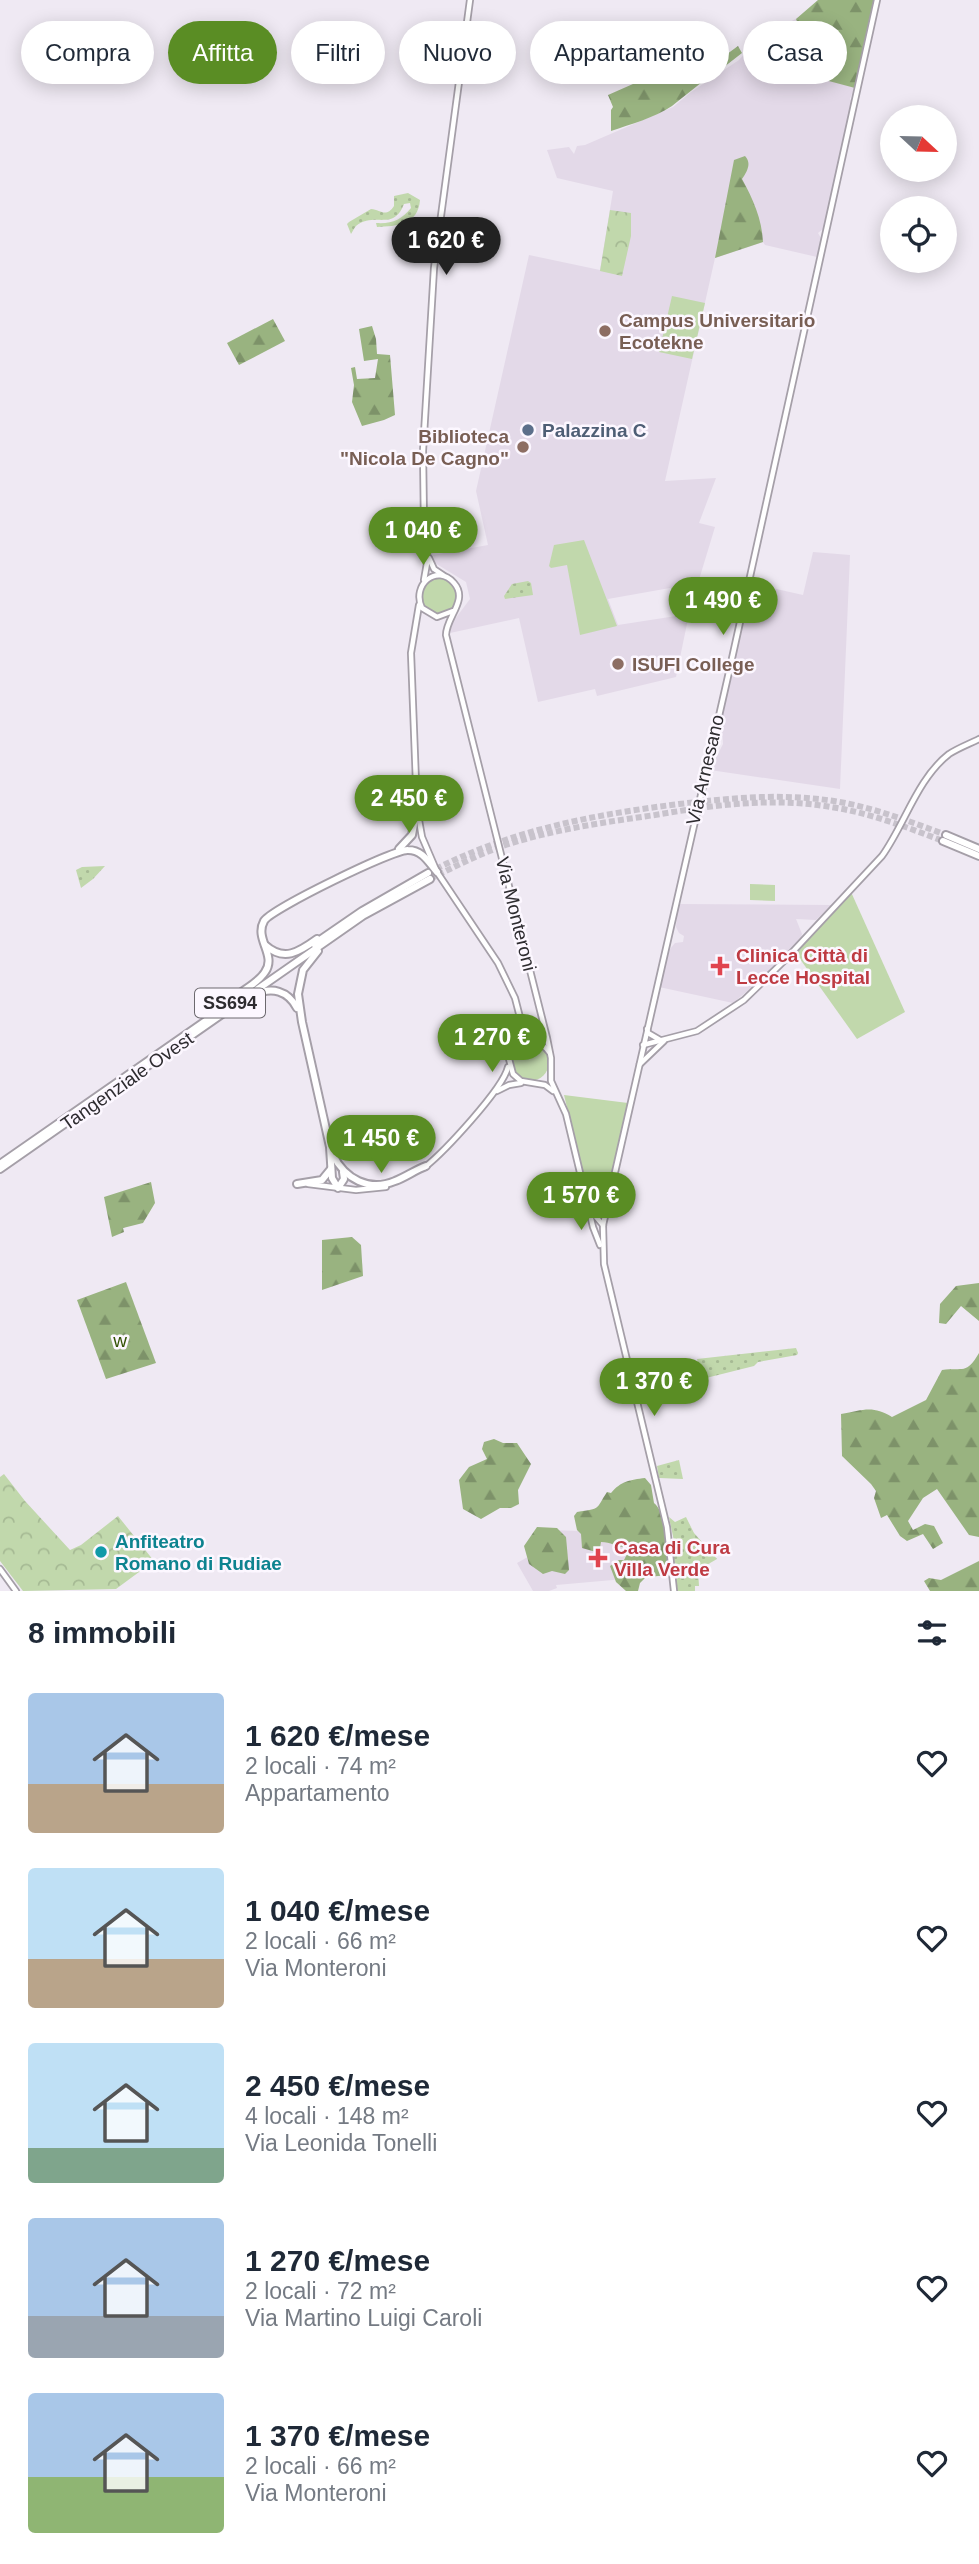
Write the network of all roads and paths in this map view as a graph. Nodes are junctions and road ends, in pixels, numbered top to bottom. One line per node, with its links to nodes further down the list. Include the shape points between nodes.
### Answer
1 (470, 0): 3 (main road, via 434,268 423,451)
2 (877, 0): 19 (main road, Via Arnesano)
3 (427, 554): 4 (main road, via 434,569); 5 (main road)
4 (447, 577): 5 (main road, via 433,576); 7 (main road, Via Monteroni, via 460,595)
5 (422, 584): 6 (main road)
6 (419, 603): 7 (main road, via 431,616 443,617); 9 (main road, via 411,653)
7 (453, 611): 23 (main road, Via Monteroni, via 446,635)
8 (979, 739): 20 (main road, via 934,768 882,856 744,1000 697,1031)
9 (417, 809): 11 (highway, via 410,838); 13 (main road, via 422,837)
10 (979, 849): 12 (highway, via 945,838)
11 (392, 854): 13 (highway, via 419,852); 16 (highway, via 272,913 261,933)
12 (979, 856)
13 (437, 872): 22 (main road, via 512,989 523,1023)
14 (364, 915): 15 (highway, Tangenziale Ovest / SS694, via 429,876); 17 (highway, Tangenziale Ovest / SS694); 18 (highway, via 306,964 298,988)
15 (337, 928): 16 (highway, via 294,954 278,954); 17 (highway, Tangenziale Ovest / SS694)
16 (265, 945): 17 (highway, via 269,963 264,975 218,1009)
17 (214, 1017): 18 (highway, via 270,990 289,996); 31 (highway, Tangenziale Ovest / SS694)
18 (302, 1022): 32 (highway)
19 (647, 1026): 20 (main road, via 653,1038); 21 (main road, Via Arnesano)
20 (664, 1041): 21 (main road); 26 (main road)
21 (642, 1045): 26 (main road, Via Arnesano)
22 (514, 1049): 23 (main road, via 531,1041); 24 (main road)
23 (550, 1055): 25 (main road, Via Monteroni)
24 (509, 1059): 27 (main road, via 513,1074); 29 (main road, via 507,1074)
25 (550, 1069): 28 (main road, via 545,1078); 30 (main road, Via Monteroni)
26 (637, 1069): 41 (main road, Via Arnesano)
27 (525, 1083): 28 (main road); 29 (main road, via 509,1084)
28 (533, 1083): 30 (main road, via 547,1086)
29 (491, 1096): 35 (main road)
30 (559, 1097): 40 (main road, Via Monteroni)
31 (36, 1141): 33 (highway, Tangenziale Ovest / SS694); 36 (highway, Tangenziale Ovest / SS694)
32 (330, 1147): 34 (highway); 37 (highway)
33 (0, 1164)
34 (332, 1164): 38 (highway, via 322,1180); 39 (highway)
35 (426, 1166): 37 (highway, via 379,1185 357,1181); 39 (main road, via 382,1188)
36 (0, 1170)
37 (343, 1172): 39 (highway)
38 (297, 1184): 39 (main road)
39 (338, 1188)
40 (590, 1209): 41 (main road, via 597,1213); 42 (main road, Via Monteroni); 43 (main road, Via Monteroni)
41 (606, 1209): 43 (main road, Via Monteroni)
42 (591, 1222): 43 (main road); 44 (main road, Via Monteroni)
43 (603, 1225): 44 (main road, Via Monteroni)
44 (602, 1249): 47 (main road, Via Monteroni, via 665,1517)
45 (0, 1569): 46 (main road)
46 (16, 1591)
47 (674, 1591)

